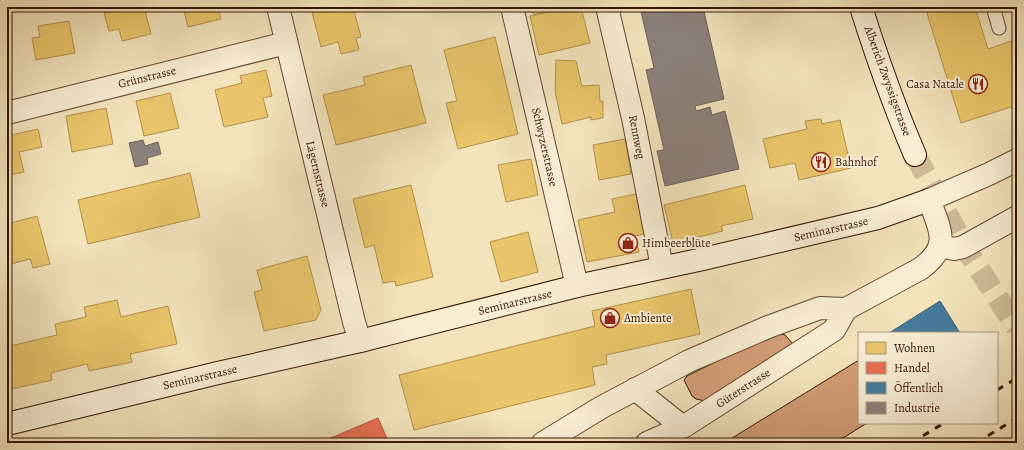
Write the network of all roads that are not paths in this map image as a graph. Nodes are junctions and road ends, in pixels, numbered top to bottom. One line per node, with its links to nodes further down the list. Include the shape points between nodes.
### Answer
1 (278, 7): 7 (street, Lägernstrasse)
2 (512, 7): 15 (street, Schwyzerstrasse)
3 (607, 7): 14 (street, Rennweg, via 633,118)
4 (861, 7): 9 (street, Alberich Zwyssigstrasse, via 886,85)
5 (993, 7): 6 (lane)
6 (999, 28)
7 (286, 43): 8 (street, Grünstrasse); 17 (street, Lägernstrasse)
8 (7, 113)
9 (915, 155)
10 (1017, 160): 11 (street, Seminarstrasse)
11 (929, 200): 13 (street, via 938,222); 14 (street, Seminarstrasse, via 878,218)
12 (1017, 218): 13 (street, via 963,247 954,249)
13 (940, 246): 16 (street, via 930,262 920,269)
14 (662, 267): 15 (street, Seminarstrasse)
15 (577, 286): 17 (street, Seminarstrasse)
16 (846, 309): 18 (street, via 814,310 689,361); 20 (street, Güterstrasse, via 834,330)
17 (360, 341): 19 (street, Seminarstrasse)
18 (635, 389): 20 (street); 21 (street)
19 (7, 424)
20 (683, 427): 22 (street, Güterstrasse)
21 (543, 443)
22 (647, 443)

